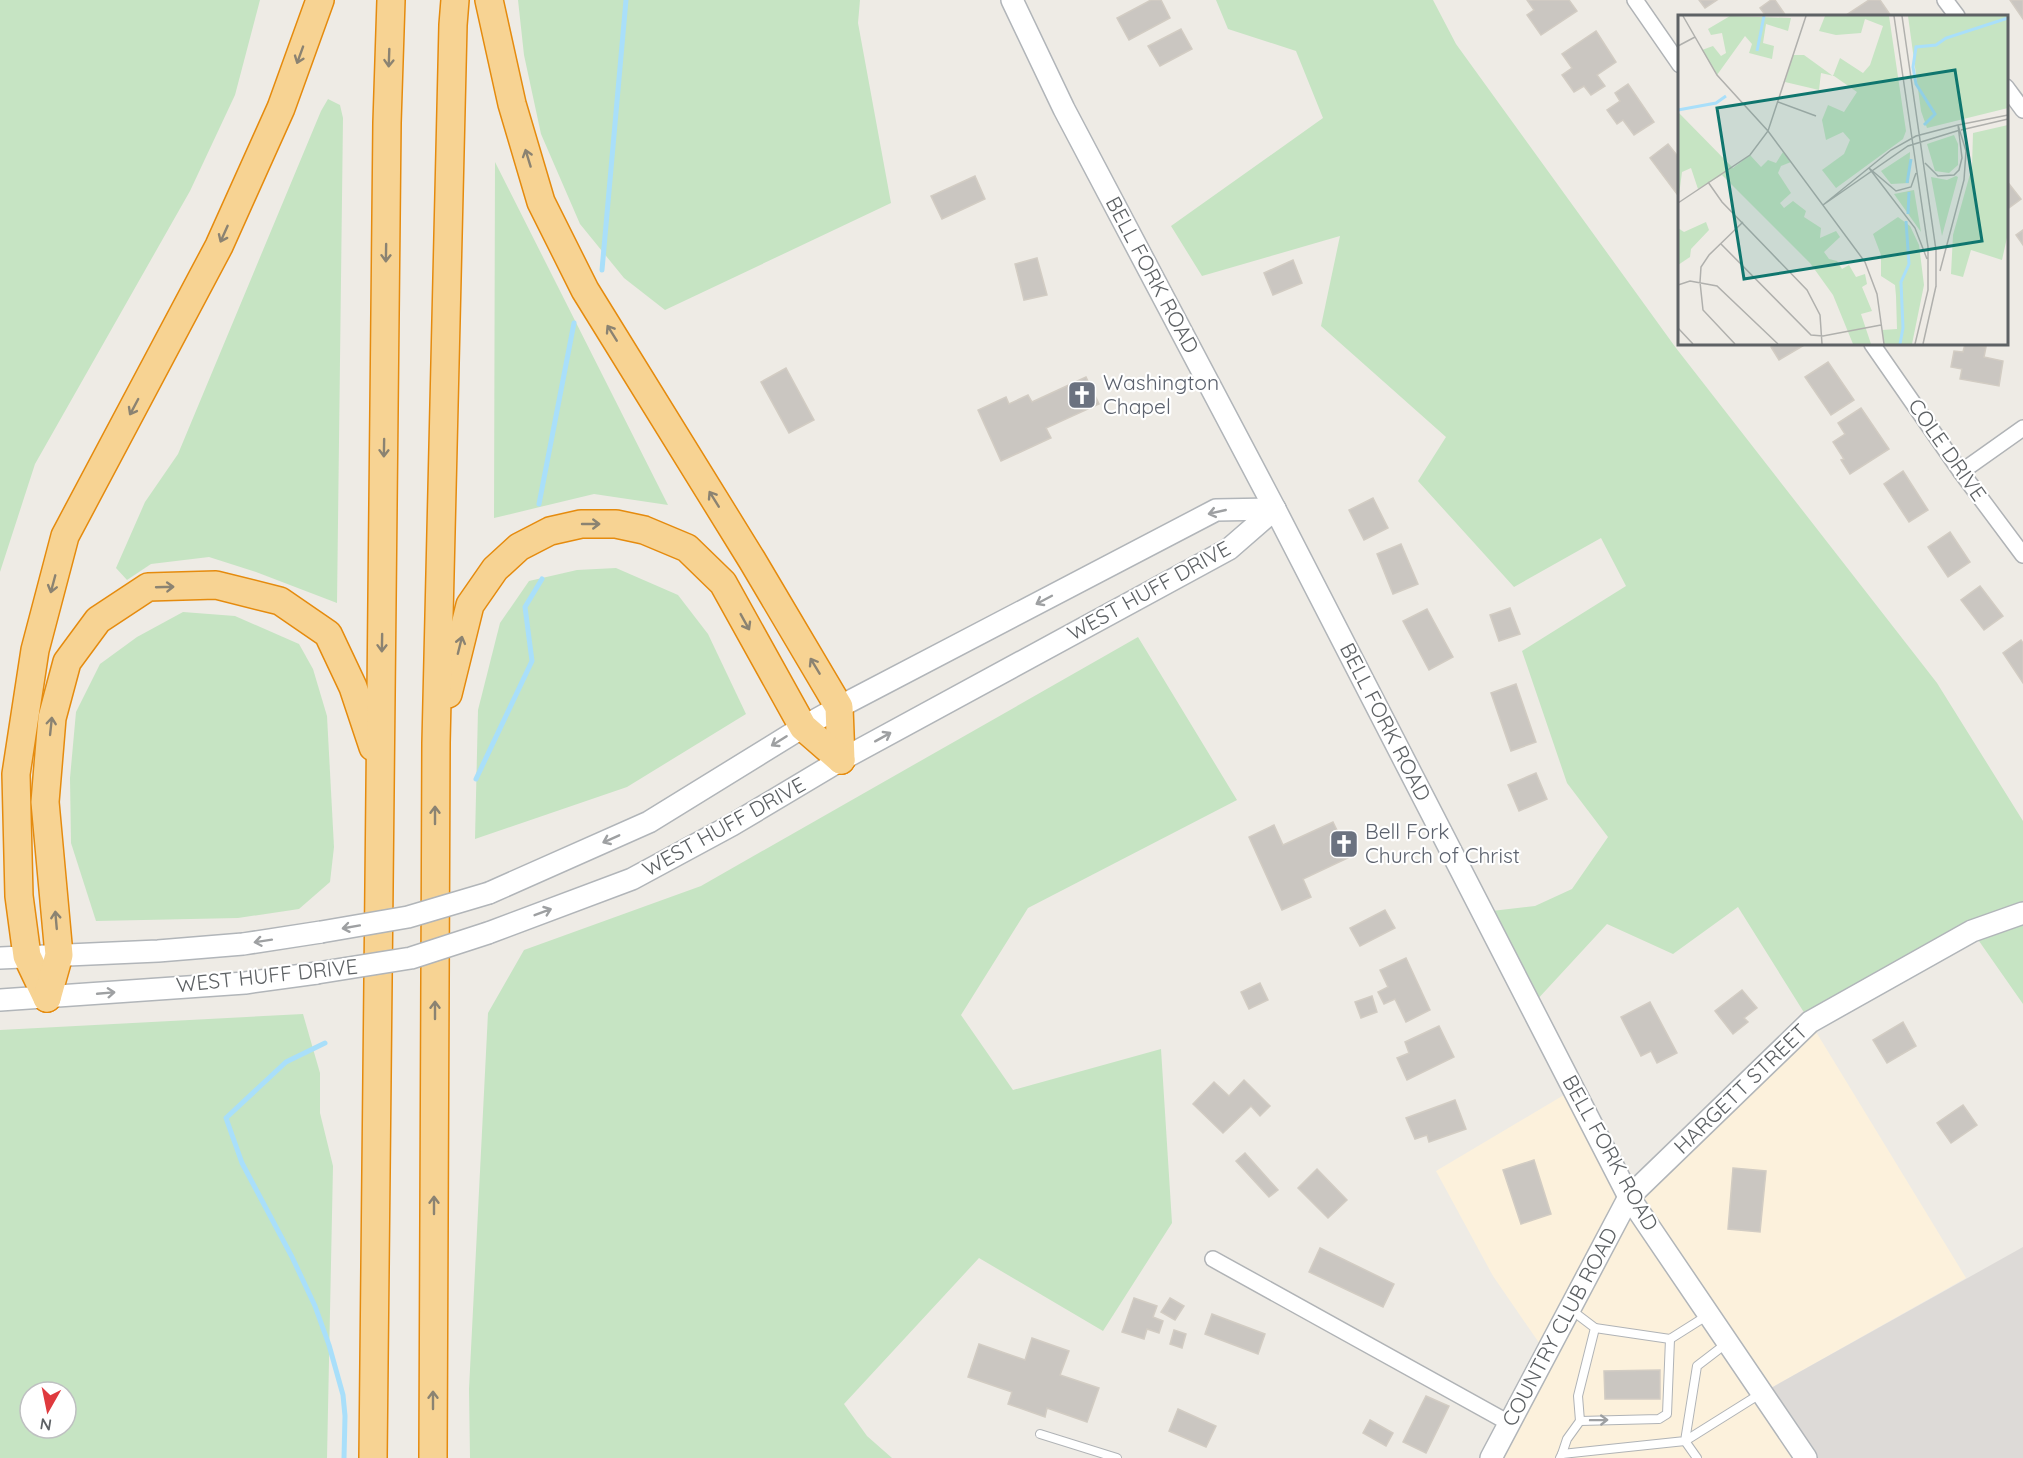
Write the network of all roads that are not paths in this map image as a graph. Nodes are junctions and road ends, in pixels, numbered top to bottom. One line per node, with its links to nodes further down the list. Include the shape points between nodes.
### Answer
1 (320, 0): 24 (highway, one-way to 24, via 281,108 219,246 65,536 35,650 16,774 19,896)
2 (391, 0): 21 (highway, one-way to 21)
3 (456, 0): 19 (highway)
4 (489, 0): 17 (highway, one-way to 4, via 585,290 541,202 512,104)
5 (1012, 0): 15 (main road, BELL FORK ROAD, via 1064,109)
6 (1635, 0): 9 (street)
7 (1946, 0): 8 (street)
8 (1956, 15)
9 (1678, 62)
10 (2008, 88): 11 (street)
11 (2023, 110)
12 (1873, 345): 14 (street, COLE DRIVE)
13 (2023, 428): 14 (street)
14 (1961, 472): 16 (street, COLE DRIVE)
15 (1275, 509): 17 (main road, WEST HUFF DRIVE, one-way to 17, via 1216,510); 20 (main road, WEST HUFF DRIVE, one-way to 15, via 1228,549); 28 (main road, BELL FORK ROAD)
16 (2023, 555)
17 (839, 706): 18 (main road, WEST HUFF DRIVE); 20 (highway)
18 (803, 727): 19 (highway, one-way to 18, via 470,605 495,569 519,547 550,531 581,524 635,528 687,548 723,584); 20 (highway); 23 (main road, WEST HUFF DRIVE, one-way to 23, bridge, via 649,822 489,893 408,917 243,944)
19 (436, 743): 42 (highway, one-way to 19)
20 (841, 760): 26 (main road, WEST HUFF DRIVE, one-way to 20, bridge, via 245,982 411,958 632,879)
21 (381, 768): 23 (highway, one-way to 21, via 45,802 52,718 67,662 98,620 148,587 216,585 280,601 328,634 353,687); 41 (highway)
22 (2023, 913): 28 (main road, HARGETT STREET, via 1972,931 1810,1022)
23 (59, 955): 24 (main road, WEST HUFF DRIVE); 26 (highway)
24 (27, 956): 25 (main road, WEST HUFF DRIVE); 26 (highway)
25 (0, 958)
26 (47, 998): 27 (main road, WEST HUFF DRIVE)
27 (0, 1000)
28 (1629, 1197): 30 (main road, COUNTRY CLUB ROAD); 31 (main road, BELL FORK ROAD)
29 (1213, 1259): 37 (street)
30 (1570, 1309): 32 (lane); 37 (main road, COUNTRY CLUB ROAD)
31 (1710, 1315): 33 (lane); 34 (main road, BELL FORK ROAD)
32 (1595, 1328): 33 (lane); 36 (lane, via 1578,1396)
33 (1670, 1340): 36 (lane, one-way to 33, via 1659,1419 1667,1414)
34 (1728, 1342): 35 (main road, BELL FORK ROAD); 39 (lane, via 1697,1366)
35 (1762, 1393): 39 (lane); 46 (main road, BELL FORK ROAD)
36 (1580, 1421): 40 (lane, via 1567,1438)
37 (1509, 1422): 44 (main road, COUNTRY CLUB ROAD)
38 (1040, 1434): 43 (lane)
39 (1685, 1441): 40 (lane); 45 (lane)
40 (1561, 1456)
41 (373, 1458)
42 (433, 1458)
43 (1117, 1458)
44 (1491, 1458)
45 (1697, 1458)
46 (1806, 1458)

